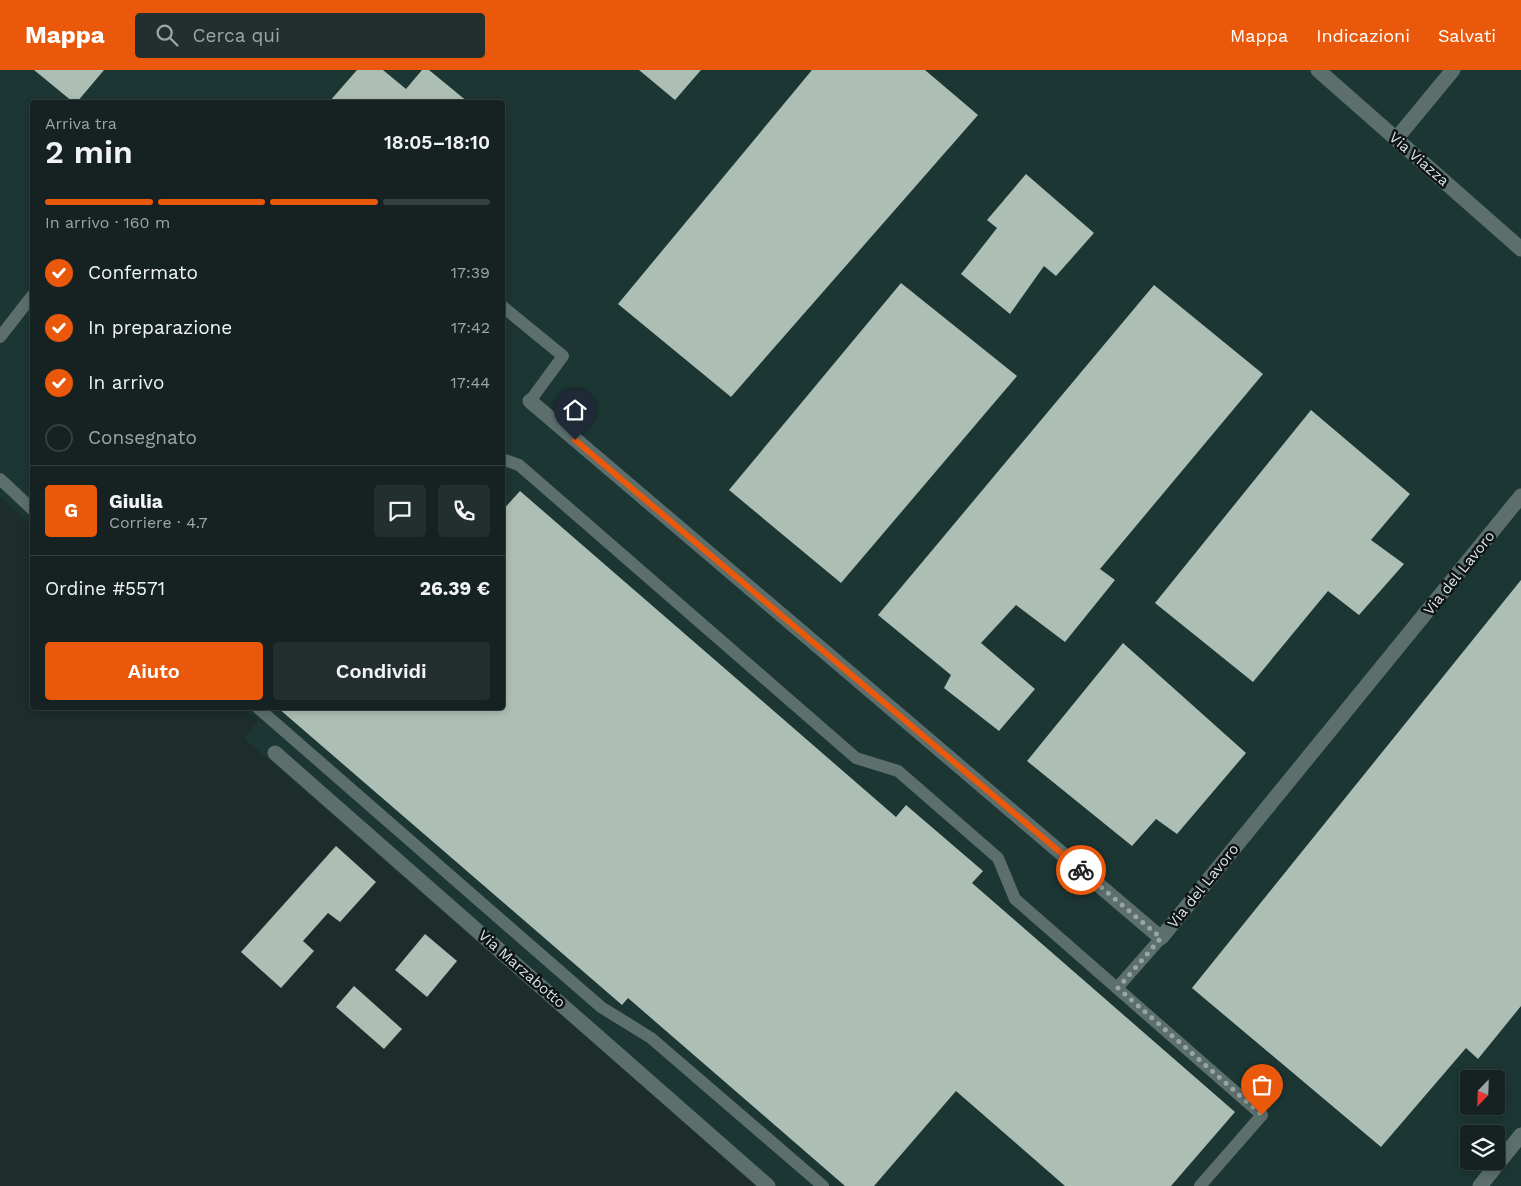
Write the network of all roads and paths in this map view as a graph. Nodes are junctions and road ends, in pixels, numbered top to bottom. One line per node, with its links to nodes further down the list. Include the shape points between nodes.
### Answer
1 (1318, 70): 3 (street, Via Viazza)
2 (1453, 70): 3 (street)
3 (1396, 139): 4 (street, Via Viazza)
4 (1521, 249)
5 (30, 299): 7 (lane)
6 (505, 308): 8 (lane, via 563,356)
7 (0, 337)
8 (530, 401): 15 (street, Via del Lavoro)
9 (505, 460): 16 (lane, via 519,465 856,758 898,771 998,858 1015,899)
10 (0, 479): 12 (lane)
11 (1521, 496): 15 (street, Via del Lavoro)
12 (30, 507)
13 (260, 710): 19 (lane, via 601,1007 651,1038)
14 (275, 753): 18 (street, Via Marzabotto)
15 (1161, 938): 16 (lane)
16 (1118, 988): 20 (lane, via 1262,1115)
17 (1521, 1135): 21 (street)
18 (768, 1186)
19 (823, 1186)
20 (1200, 1186)
21 (1480, 1186)

